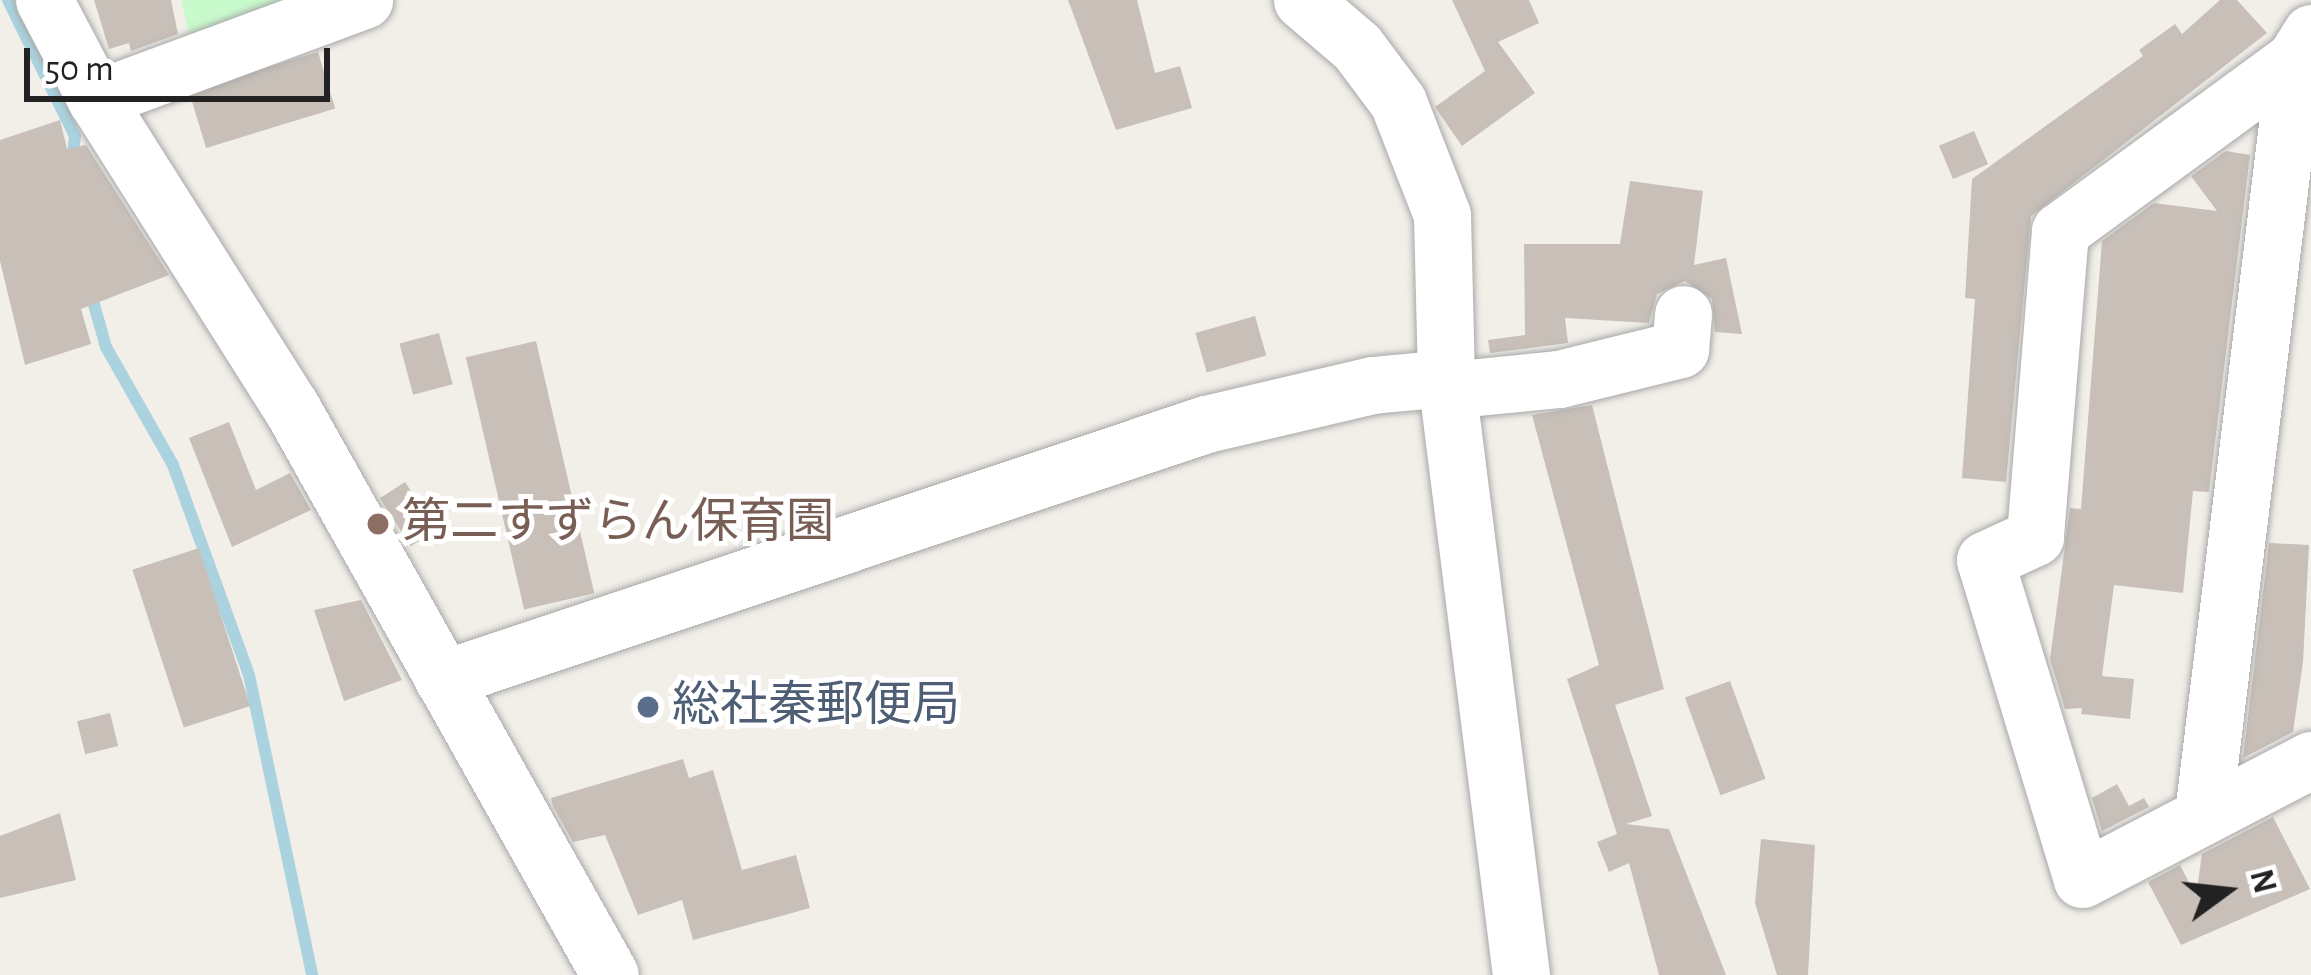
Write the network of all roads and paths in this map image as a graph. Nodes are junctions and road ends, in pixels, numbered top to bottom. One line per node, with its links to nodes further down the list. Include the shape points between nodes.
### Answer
1 (44, 0): 5 (street)
2 (364, 0): 5 (street)
3 (1302, 0): 7 (street, via 1369,63 1425,161 1448,268)
4 (2303, 46): 10 (street); 10 (street, via 2060,231 2035,537 1985,560 2082,879)
5 (96, 99): 8 (street, via 246,332)
6 (1684, 314): 7 (street, via 1680,349 1559,379)
7 (1447, 384): 8 (street, via 1372,385 1206,424); 12 (street)
8 (443, 680): 11 (street)
9 (2311, 760): 10 (street)
10 (2203, 814)
11 (610, 975)
12 (1521, 975)

